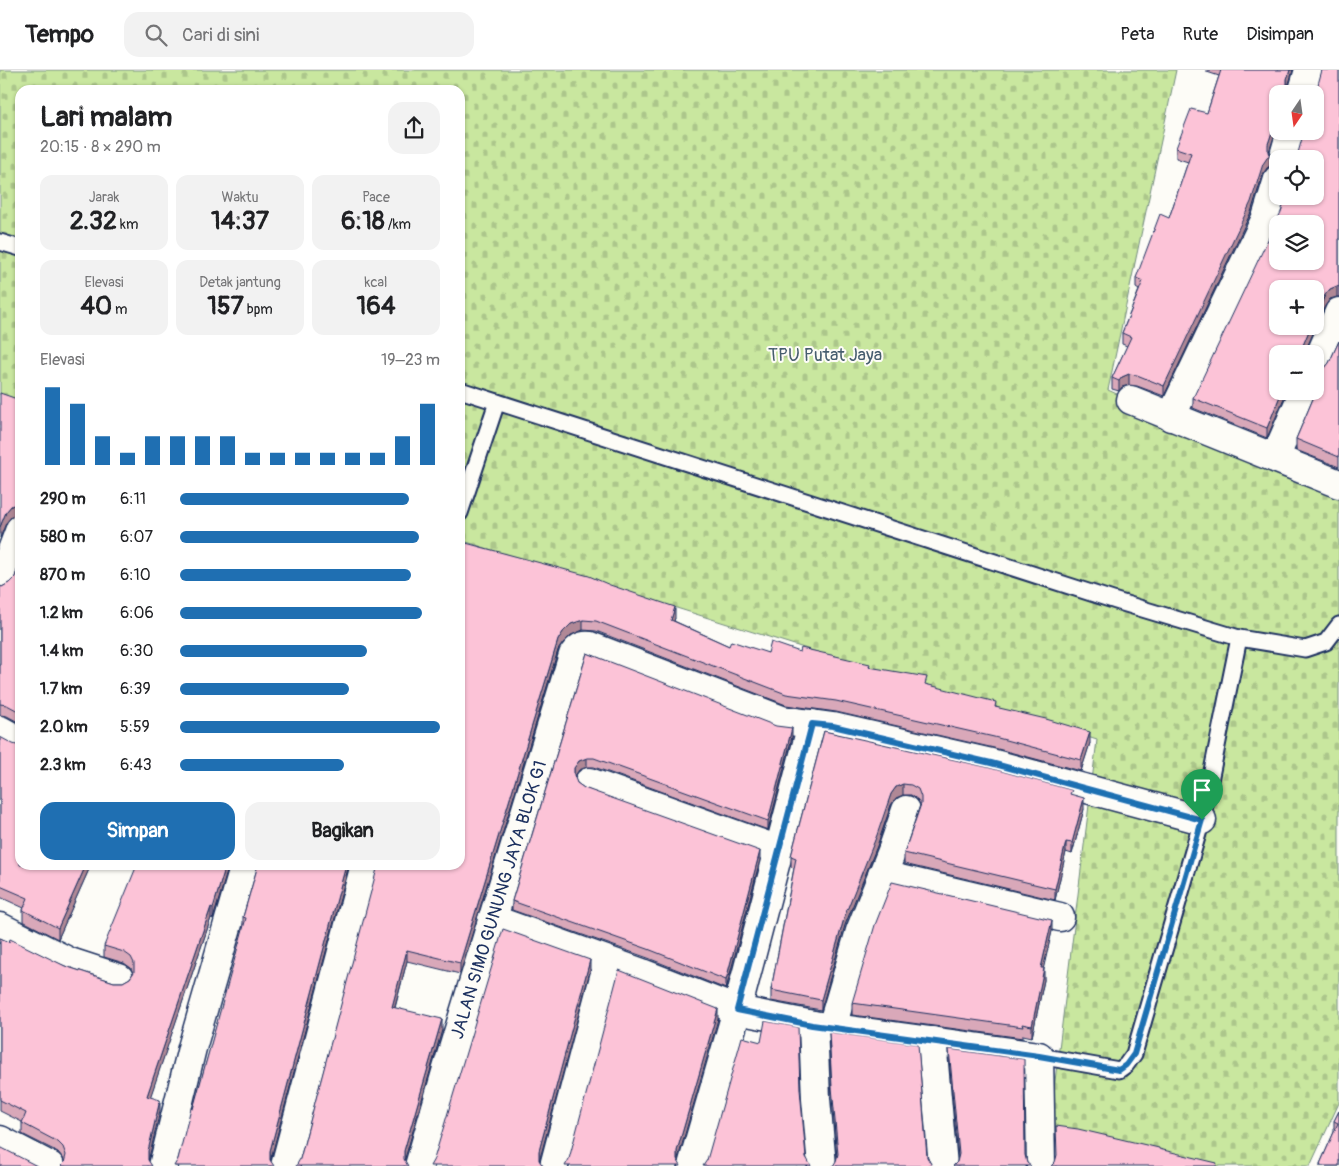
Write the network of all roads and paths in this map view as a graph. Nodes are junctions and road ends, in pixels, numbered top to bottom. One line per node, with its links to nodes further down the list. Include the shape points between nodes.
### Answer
1 (1309, 70): 2 (street)
2 (1305, 85)
3 (1270, 205): 12 (street)
4 (0, 242): 5 (lane)
5 (15, 246)
6 (1339, 312): 7 (street)
7 (1324, 346)
8 (465, 392): 11 (lane)
9 (1131, 400): 12 (street)
10 (1300, 400): 13 (street)
11 (497, 402): 15 (lane); 19 (lane)
12 (1171, 417): 13 (street)
13 (1275, 458): 14 (street)
14 (1339, 484)
15 (465, 498)
16 (15, 546): 17 (street)
17 (0, 582)
18 (1339, 625): 19 (lane, via 1326,642 1305,649)
19 (1239, 638): 25 (lane)
20 (812, 724): 25 (street, via 833,726 991,763); 26 (street); 31 (street, JALAN SIMO GUNUNG JAYA BLOK G1, via 782,720 590,646 578,648 573,655)
21 (0, 730): 22 (street)
22 (15, 738)
23 (588, 782): 26 (street)
24 (906, 810): 29 (street)
25 (1202, 820): 38 (lane, via 1134,1054 1119,1070)
26 (779, 850): 35 (street)
27 (244, 870): 41 (street, via 192,1048)
28 (364, 870): 42 (street)
29 (882, 875): 30 (street); 36 (street)
30 (1060, 917)
31 (492, 919): 33 (street); 43 (street, JALAN SIMO GUNUNG JAYA BLOK G1)
32 (0, 927): 34 (street, via 70,962)
33 (608, 962): 35 (street); 44 (street)
34 (119, 978)
35 (737, 1010): 36 (street); 45 (street)
36 (822, 1026): 37 (street); 46 (street, via 817,1107)
37 (932, 1041): 38 (street); 47 (street)
38 (1039, 1056): 48 (street)
39 (0, 1140): 40 (street)
40 (50, 1166)
41 (163, 1166)
42 (285, 1166)
43 (419, 1166)
44 (554, 1166)
45 (692, 1166)
46 (822, 1166)
47 (943, 1166)
48 (1041, 1166)

